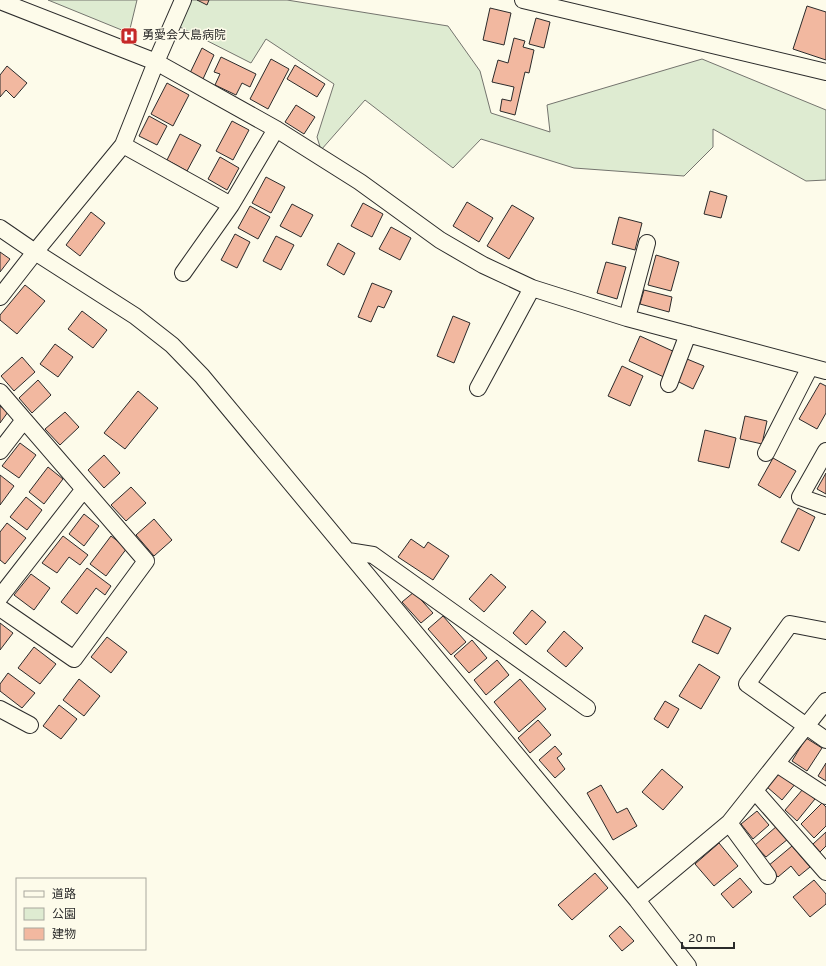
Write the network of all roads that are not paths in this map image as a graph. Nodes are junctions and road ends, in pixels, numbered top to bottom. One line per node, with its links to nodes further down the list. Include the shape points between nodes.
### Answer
1 (183, 0): 4 (street)
2 (523, 0): 5 (street)
3 (0, 1): 4 (street)
4 (156, 62): 6 (street); 7 (street)
5 (826, 72)
6 (276, 129): 8 (street); 13 (street, via 360,182 440,240 483,265)
7 (123, 145): 8 (street); 11 (street)
8 (231, 205): 12 (street)
9 (0, 228): 11 (street)
10 (647, 243): 15 (street)
11 (35, 252): 14 (street); 28 (street, via 135,316 172,345 202,376)
12 (183, 273)
13 (532, 288): 15 (street); 20 (street)
14 (0, 297)
15 (627, 318): 16 (street)
16 (688, 334): 17 (street); 19 (street)
17 (810, 367): 18 (street); 25 (street)
18 (826, 371)
19 (669, 384)
20 (478, 388)
21 (0, 392): 22 (street)
22 (24, 420): 24 (street); 26 (street)
23 (826, 451): 27 (street, via 800,497)
24 (0, 452)
25 (766, 453)
26 (84, 489): 29 (street); 30 (street, via 146,561 74,659)
27 (826, 506)
28 (348, 551): 33 (street, via 373,555); 44 (street)
29 (0, 597)
30 (0, 608)
31 (826, 631): 36 (street, via 790,624 747,684)
32 (826, 701): 36 (street)
33 (587, 708)
34 (0, 709): 35 (street)
35 (30, 725)
36 (806, 727): 37 (street); 38 (street)
37 (826, 740)
38 (777, 764): 39 (street); 40 (street)
39 (755, 791): 41 (street); 42 (street)
40 (826, 796)
41 (729, 823): 43 (street); 44 (street)
42 (826, 872)
43 (768, 876)
44 (637, 900): 45 (street)
45 (688, 966)

